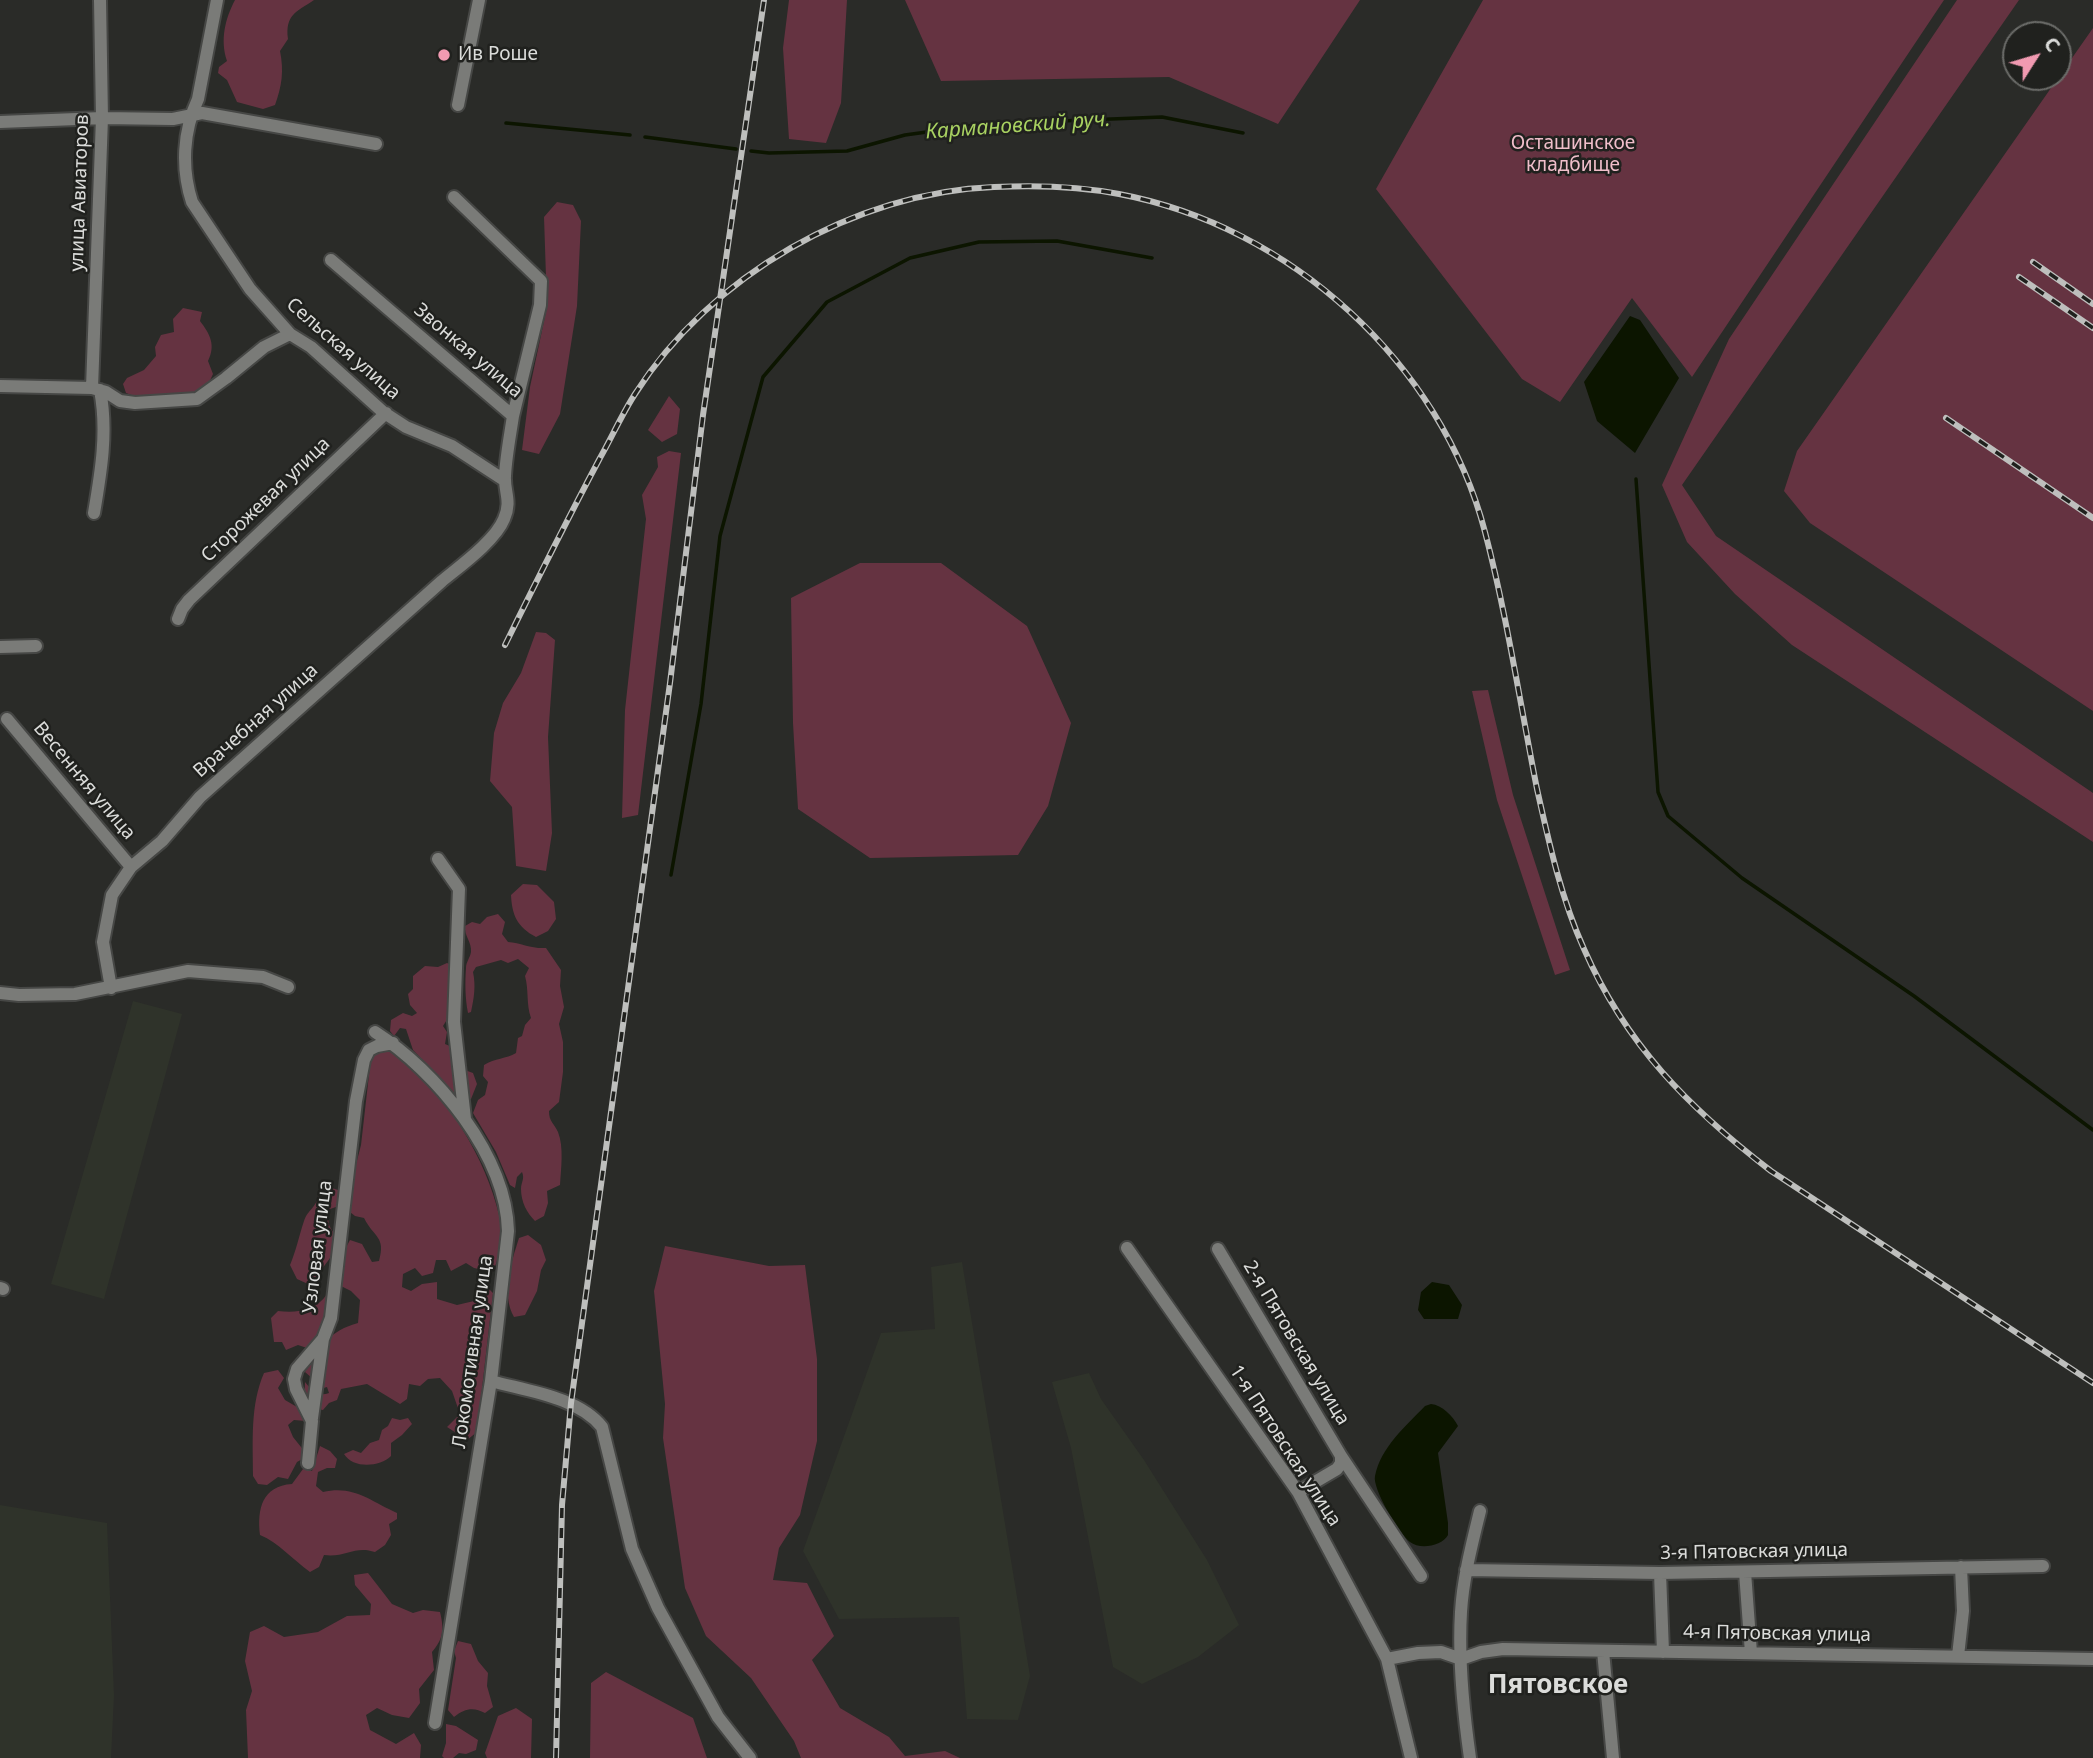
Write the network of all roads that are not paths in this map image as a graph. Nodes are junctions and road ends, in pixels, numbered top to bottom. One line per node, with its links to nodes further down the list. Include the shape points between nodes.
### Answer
1 (100, 0): 6 (street, улица Авиаторов)
2 (217, 0): 5 (street, Сельская улица)
3 (480, 0): 4 (street)
4 (458, 105)
5 (191, 114): 6 (street, via 173,120); 8 (street); 11 (street, Сельская улица, via 185,142 192,202 250,289)
6 (102, 118): 7 (street); 13 (street, улица Авиаторов)
7 (0, 122)
8 (376, 144)
9 (454, 197): 15 (street, Звонкая улица, via 541,281 540,305)
10 (331, 260): 15 (street, Звонкая улица)
11 (290, 334): 13 (street, via 264,347 197,399 120,401); 14 (street, Сельская улица)
12 (0, 386): 13 (street)
13 (96, 389): 17 (street, улица Авиаторов, via 104,418)
14 (386, 413): 16 (street, Сельская улица, via 406,427 452,446); 18 (street, Сторожевая улица, via 189,600)
15 (513, 416): 16 (street)
16 (504, 480): 23 (street, Врачебная улица, via 508,500 503,522 478,552 200,797 162,841)
17 (94, 513)
18 (178, 619)
19 (36, 646): 20 (street)
20 (0, 647)
21 (7, 719): 23 (street, Весенняя улица)
22 (438, 859): 29 (street, via 459,889 454,1022)
23 (131, 867): 25 (street, Врачебная улица, via 113,895 103,942)
24 (288, 987): 25 (street, via 262,977 188,971)
25 (111, 988): 26 (street, via 75,994)
26 (0, 993)
27 (375, 1032): 28 (street, Локомотивная улица)
28 (393, 1043): 29 (street, Локомотивная улица); 32 (street, Узловая улица, via 369,1050 364,1060 331,1318)
29 (465, 1119): 33 (street, Локомотивная улица, via 487,1157 508,1212)
30 (1127, 1248): 37 (street, 1-я Пятовская улица)
31 (1218, 1249): 35 (street, 2-я Пятовская улица)
32 (323, 1339): 34 (street); 34 (street, Узловая улица, via 294,1378)
33 (491, 1381): 52 (street, Локомотивная улица); 53 (street, via 571,1404 602,1427 632,1549 648,1585 718,1717)
34 (312, 1421): 36 (street)
35 (1341, 1456): 37 (street, 2-я Пятовская улица, via 1337,1469); 44 (street, 2-я Пятовская улица)
36 (308, 1463)
37 (1298, 1492): 49 (street, 1-я Пятовская улица)
38 (1480, 1511): 41 (street)
39 (2043, 1566): 40 (street, 3-я Пятовская улица)
40 (1961, 1567): 42 (street, 3-я Пятовская улица); 48 (street)
41 (1466, 1570): 43 (street, 3-я Пятовская улица); 50 (street)
42 (1745, 1572): 43 (street, 3-я Пятовская улица); 47 (street)
43 (1660, 1573): 46 (street)
44 (1421, 1576)
45 (1603, 1651): 46 (street, 4-я Пятовская улица); 50 (street, 4-я Пятовская улица, via 1503,1649); 56 (street)
46 (1663, 1652): 47 (street, 4-я Пятовская улица)
47 (1751, 1653): 48 (street, 4-я Пятовская улица)
48 (1958, 1656): 51 (street, 4-я Пятовская улица)
49 (1387, 1659): 50 (street, via 1441,1652); 54 (street, 1-я Пятовская улица)
50 (1461, 1659): 55 (street, via 1461,1699)
51 (2093, 1659)
52 (435, 1723)
53 (750, 1758)
54 (1411, 1758)
55 (1470, 1758)
56 (1613, 1758)

